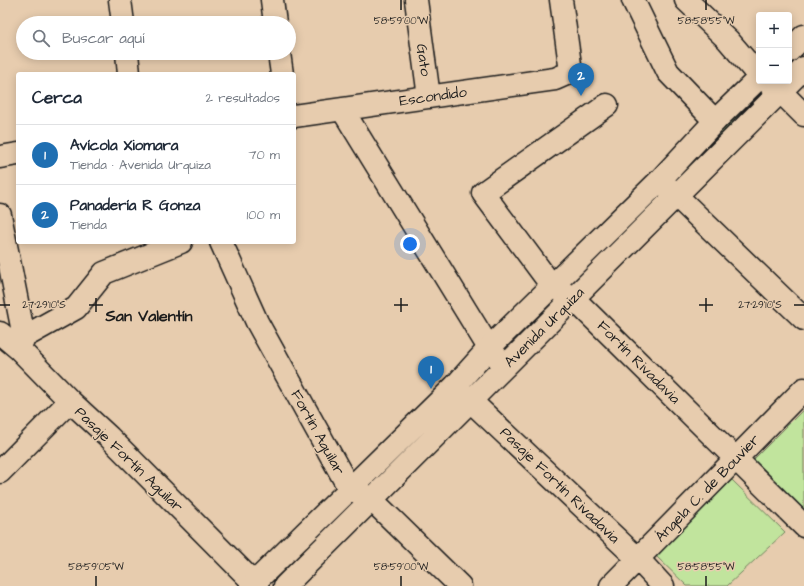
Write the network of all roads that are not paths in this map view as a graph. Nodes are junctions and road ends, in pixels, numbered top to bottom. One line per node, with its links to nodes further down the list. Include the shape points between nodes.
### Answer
1 (120, 0): 7 (street)
2 (272, 0): 8 (street)
3 (416, 0): 19 (street, Gato)
4 (561, 0): 19 (street, Escondido, via 571,72 555,80)
5 (686, 0): 16 (street, via 728,40)
6 (637, 1): 24 (street, via 668,72)
7 (122, 16)
8 (274, 16)
9 (804, 36): 10 (street)
10 (792, 48)
11 (128, 60): 14 (street)
12 (280, 60): 15 (street)
13 (804, 68): 18 (street, Avenida Urquiza)
14 (129, 72)
15 (282, 72)
16 (756, 73)
17 (756, 80): 24 (street, Avenida Urquiza)
18 (773, 86): 22 (street); 28 (street, Avenida Urquiza)
19 (429, 97): 21 (street, Escondido)
20 (607, 105): 32 (street, Fortín Rivadavia, via 483,193)
21 (342, 109): 23 (street, Escondido); 37 (street)
22 (804, 115)
23 (296, 116)
24 (715, 121): 27 (street, Avenida Urquiza)
25 (16, 154): 26 (street)
26 (0, 157)
27 (660, 180): 28 (street); 32 (street, Avenida Urquiza)
28 (676, 195): 33 (street, Avenida Urquiza); 34 (street)
29 (0, 215): 36 (street)
30 (176, 244): 36 (street, via 104,273 76,308)
31 (222, 244): 45 (street, Fortín Aguilar, via 257,322)
32 (552, 286): 33 (street, Fortín Rivadavia); 37 (street, Avenida Urquiza)
33 (573, 298): 38 (street, Avenida Urquiza); 43 (street, Fortín Rivadavia)
34 (804, 319)
35 (0, 333): 36 (street, Pasaje Fortín Aguilar)
36 (21, 343): 42 (street, Pasaje Fortín Aguilar)
37 (489, 348): 38 (street); 39 (street, Avenida Urquiza)
38 (505, 366): 41 (street, Avenida Urquiza)
39 (454, 386): 41 (street, Pasaje Fortín Rivadavia); 45 (street, Avenida Urquiza)
40 (804, 389): 43 (street, Ángela C. de Bouvier)
41 (470, 400): 46 (street, Avenida Urquiza); 48 (street, Pasaje Fortín Rivadavia)
42 (70, 401): 44 (street); 49 (street, Pasaje Fortín Aguilar, via 109,437)
43 (736, 458): 47 (street, Fortín Rivadavia); 48 (street, Ángela C. de Bouvier)
44 (3, 463)
45 (349, 488): 46 (street, Fortín Aguilar); 49 (street, Avenida Urquiza)
46 (371, 499): 50 (street, Avenida Urquiza); 51 (street, Fortín Aguilar)
47 (804, 526)
48 (638, 559): 52 (street, Ángela C. de Bouvier); 53 (street, Pasaje Fortín Rivadavia)
49 (254, 585)
50 (284, 586)
51 (460, 586)
52 (611, 586)
53 (664, 586)

